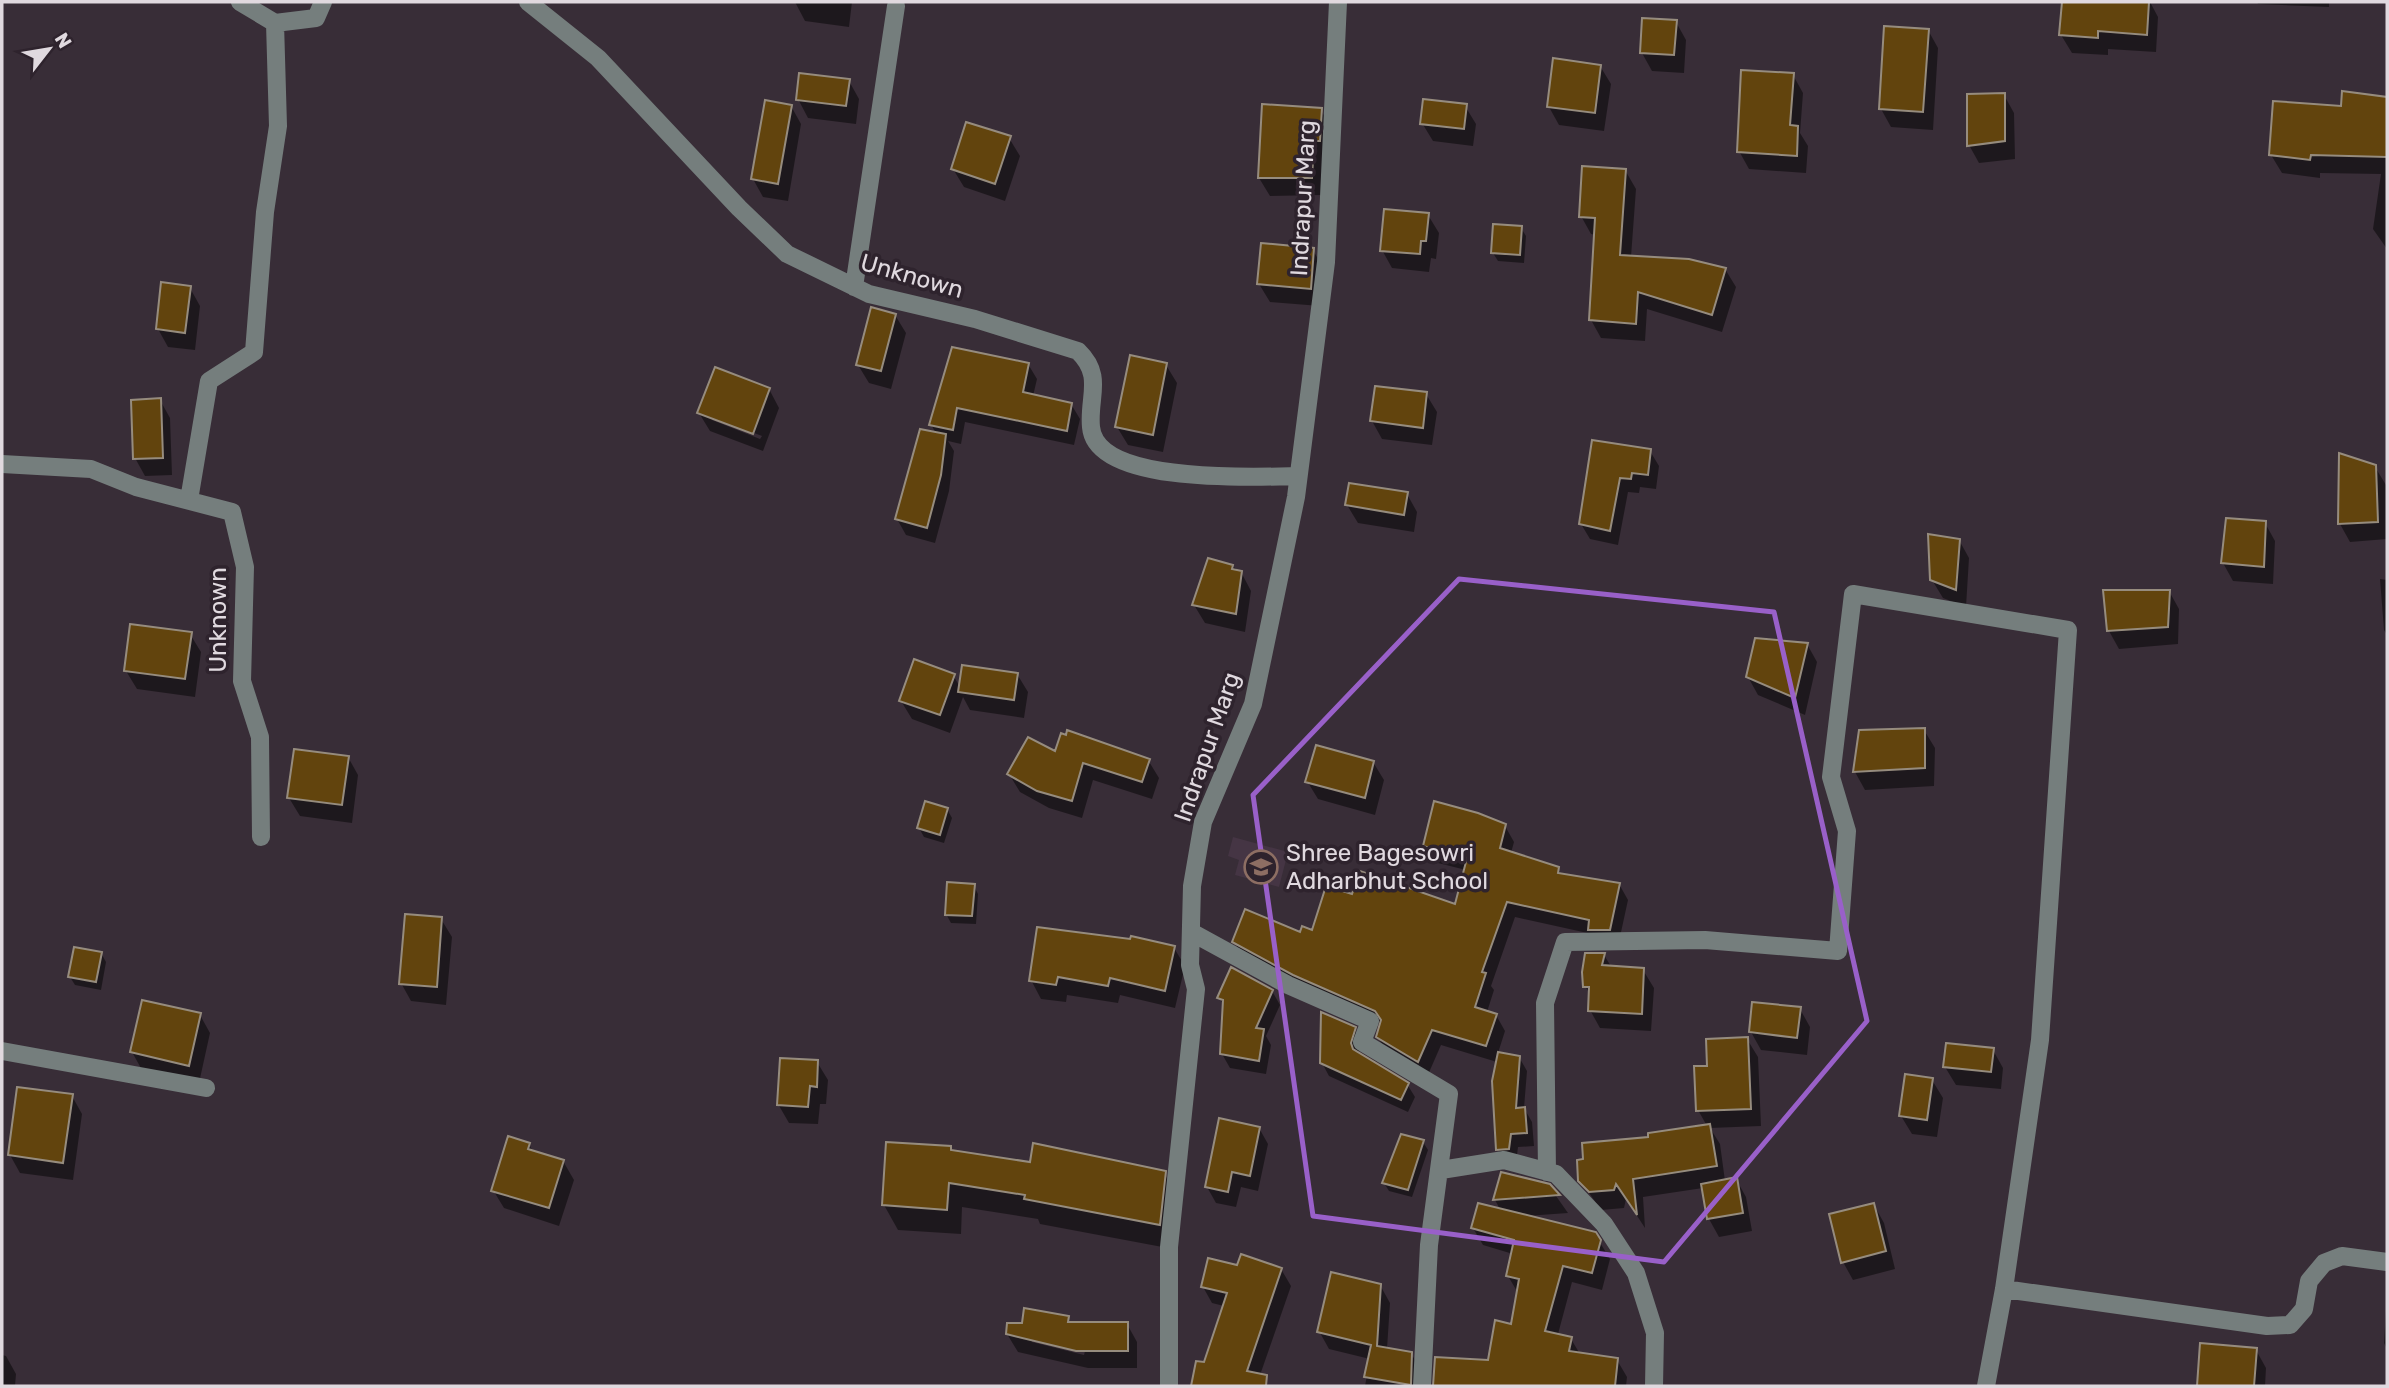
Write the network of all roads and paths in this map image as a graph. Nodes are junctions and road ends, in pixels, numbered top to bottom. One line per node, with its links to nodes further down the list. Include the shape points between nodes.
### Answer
1 (240, 2): 6 (street)
2 (323, 2): 6 (street, via 316,18)
3 (528, 2): 7 (street, Unknown, via 598,58 787,254)
4 (1338, 2): 9 (street, Indrapur Marg, via 1326,262)
5 (896, 6): 7 (street)
6 (275, 23): 10 (street, via 278,126 265,212 254,352 209,381)
7 (854, 287): 9 (street, Unknown, via 1078,351 1089,362 1094,385 1091,427 1095,443 1112,457 1148,470)
8 (2, 464): 10 (street, Unknown, via 91,469 136,487)
9 (1298, 476): 12 (street, Indrapur Marg, via 1253,704 1203,822 1192,886)
10 (189, 500): 11 (street, Unknown, via 232,512 245,567 242,681 260,737)
11 (261, 837)
12 (1191, 932): 15 (street, via 1288,985 1370,1021 1362,1042 1449,1094); 19 (street, Indrapur Marg, via 1190,965 1196,989 1169,1247)
13 (2, 1051): 14 (street)
14 (206, 1088)
15 (1441, 1170): 16 (street, via 1504,1160); 20 (street, via 1429,1245)
16 (1546, 1171): 18 (street, via 1545,1003 1565,942 1705,940 1838,951 1847,831 1831,777 1853,594 2068,630 2040,1040); 21 (street, via 1556,1174 1604,1224 1636,1273 1655,1333)
17 (2387, 1262): 18 (street, via 2342,1256 2324,1263 2309,1282 2304,1309 2290,1325 2267,1326)
18 (2004, 1289): 22 (street)
19 (1169, 1386)
20 (1422, 1386)
21 (1654, 1386)
22 (1986, 1386)

